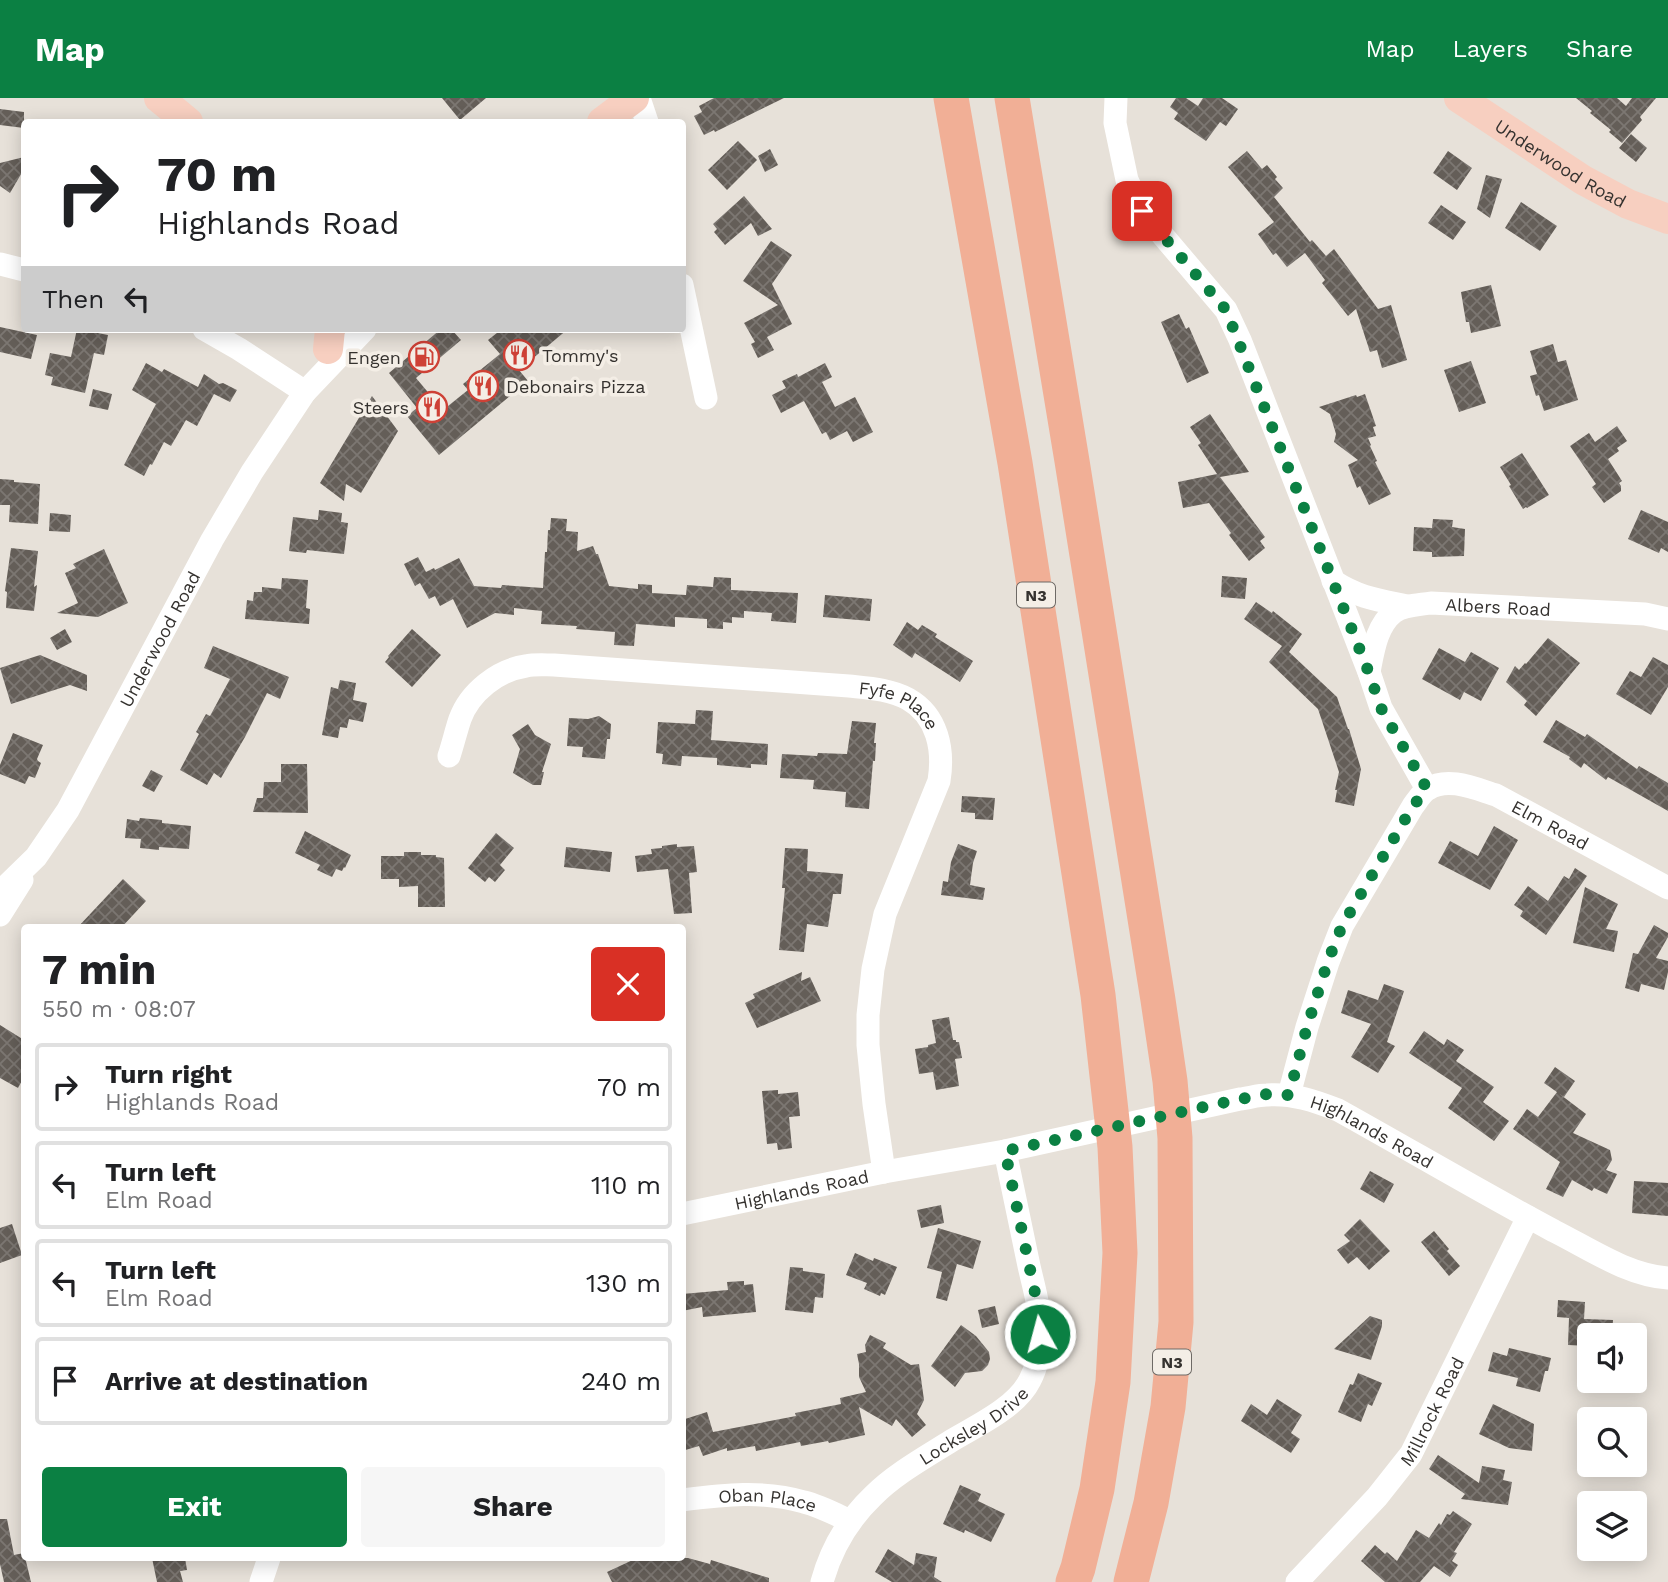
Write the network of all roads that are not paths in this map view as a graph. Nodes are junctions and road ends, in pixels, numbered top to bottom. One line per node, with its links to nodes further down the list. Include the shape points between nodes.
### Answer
1 (159, 98): 7 (main road)
2 (636, 98): 8 (main road); 9 (street)
3 (951, 98): 40 (highway, N3, via 1016,463 1098,995 1115,1147 1120,1253 1113,1382 1097,1489)
4 (1012, 98): 41 (highway, N3, via 1170,1081 1175,1138 1176,1322 1168,1407)
5 (1116, 98): 19 (street, via 1115,123 1127,180 1142,211 1226,310)
6 (1459, 98): 10 (main road, Underwood Road, via 1583,180)
7 (184, 119)
8 (606, 119)
9 (646, 119)
10 (1668, 219)
11 (0, 264): 12 (street)
12 (21, 269)
13 (686, 304): 18 (street)
14 (211, 333): 17 (street)
15 (361, 333): 17 (street, Underwood Road)
16 (334, 336): 17 (street, Underwood Road)
17 (309, 387): 25 (street, Underwood Road, via 252,472 68,810)
18 (706, 398)
19 (1333, 581): 20 (street, Albers Road, via 1367,598); 22 (street)
20 (1408, 606): 21 (street, Albers Road, via 1520,607); 22 (street, via 1394,612 1380,630)
21 (1668, 619)
22 (1369, 673): 24 (street, via 1381,708)
23 (449, 756): 31 (street, Fyfe Place, via 461,716 472,698 504,672 526,666 849,686 895,694 920,708 936,732 942,762 939,781 885,914 868,1015 867,1045)
24 (1427, 789): 26 (street, Elm Road, via 1444,784 1496,795); 29 (street, via 1342,926)
25 (36, 857): 27 (street, Underwood Road); 28 (street)
26 (1668, 888)
27 (0, 892)
28 (0, 915)
29 (1289, 1095): 30 (street, Highlands Road, via 1240,1099); 33 (street, Highlands Road, via 1338,1110)
30 (1005, 1151): 31 (street, Highlands Road); 36 (street, Locksley Drive, via 1038,1307 1040,1334 1030,1381 997,1414 899,1474)
31 (884, 1172): 32 (street, Highlands Road)
32 (686, 1213)
33 (1528, 1217): 34 (street, Highlands Road, via 1615,1263); 42 (street, Millrock Road, via 1411,1454)
34 (1668, 1278)
35 (686, 1500): 36 (street, Oban Place, via 760,1494 804,1502)
36 (850, 1521): 39 (street, Locksley Drive)
37 (268, 1561): 38 (street)
38 (261, 1582)
39 (822, 1582)
40 (1073, 1582)
41 (1131, 1582)
42 (1297, 1582)

